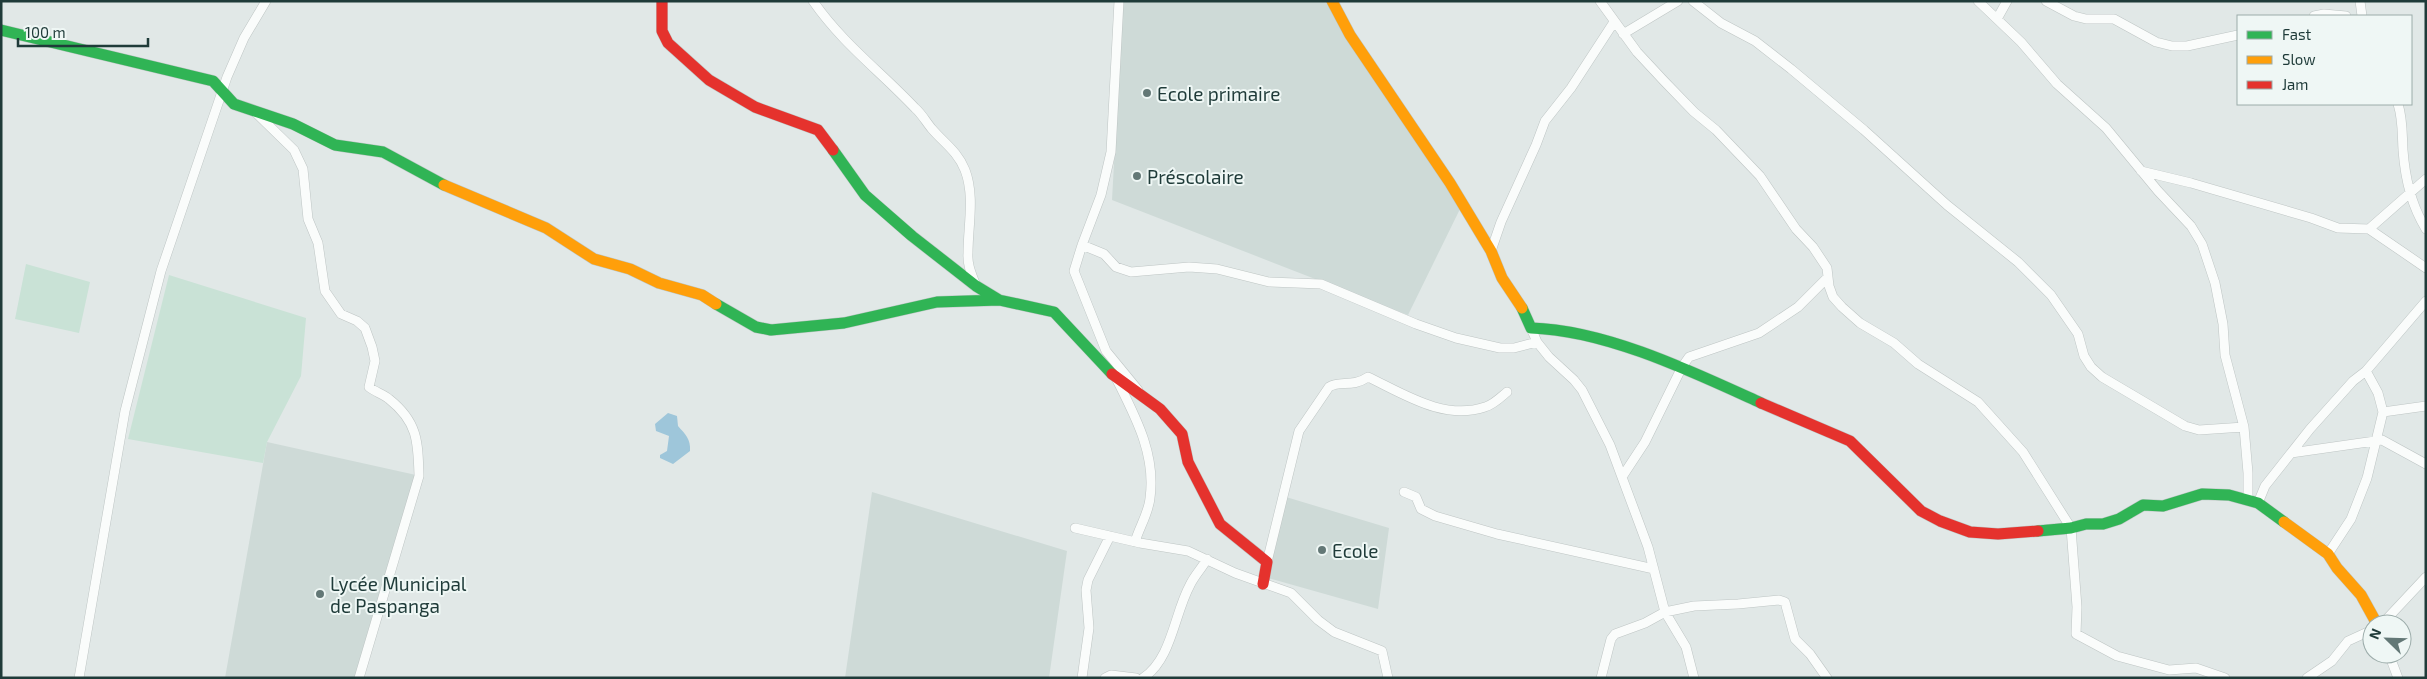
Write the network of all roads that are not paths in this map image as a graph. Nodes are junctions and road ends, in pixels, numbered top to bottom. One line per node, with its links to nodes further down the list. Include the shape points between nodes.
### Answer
1 (266, 1): 21 (street, via 244,38)
2 (662, 1): 33 (street, via 662,31 668,43 688,62 709,80 755,107 818,130 865,195)
3 (813, 1): 33 (street, via 849,46 917,110 966,171 971,214 969,270)
4 (1119, 1): 29 (street, via 1111,152 1101,195)
5 (1332, 1): 30 (street, via 1350,35 1450,183)
6 (1600, 1): 17 (street)
7 (1678, 1): 19 (street)
8 (1693, 1): 45 (street, via 1721,23 1756,41 2018,262 2051,295 2078,334 2090,367 2185,426 2199,430)
9 (1978, 1): 16 (street)
10 (2007, 1): 16 (street)
11 (2046, 1): 20 (street, via 2086,19 2114,19 2156,42 2172,46)
12 (2360, 1): 15 (street)
13 (2319, 15): 14 (street)
14 (2335, 15)
15 (2362, 15)
16 (1997, 19): 24 (street, via 2058,84 2106,128)
17 (1614, 22): 19 (street); 30 (street, via 1545,121)
18 (1, 30): 21 (street, via 213,81)
19 (1623, 34): 32 (street, via 1676,94 1760,176 1827,268)
20 (2237, 35)
21 (222, 92): 23 (street, via 234,104); 67 (street, via 161,271 125,411)
22 (2398, 105): 26 (street, via 2404,128 2403,156)
23 (256, 113): 34 (street, via 292,124 335,145 383,152 438,183 546,228 594,259 630,269 659,284 702,295 756,327 772,330 844,323 937,302); 68 (street, via 294,150 303,169 308,219 318,243 325,291 341,314 365,328 375,361 369,387 389,399 412,422 418,443 419,476)
24 (2142, 171): 27 (street, via 2338,228); 45 (street, via 2191,226 2202,244 2215,283 2225,355)
25 (2426, 179): 26 (street)
26 (2410, 193): 27 (street); 28 (street)
27 (2369, 229): 31 (street)
28 (2426, 229)
29 (1082, 245): 37 (street, via 1104,254 1116,267 1131,272 1207,268 1269,282 1321,284 1456,338 1500,348); 42 (street, via 1074,271 1086,305 1106,351)
30 (1491, 251): 36 (street, via 1502,278 1525,312)
31 (2426, 268)
32 (1827, 278): 38 (street, via 1798,306 1759,333 1689,357); 53 (street, via 1833,297 1860,324 1894,343 1918,364 1978,402 2023,452)
33 (976, 286): 34 (street)
34 (999, 300): 40 (street, via 1054,312)
35 (2426, 301): 39 (street)
36 (1531, 328): 37 (street); 38 (street, via 1575,334)
37 (1537, 342): 49 (street, via 1582,390)
38 (1682, 367): 49 (street, via 1645,442); 53 (street, via 1798,420 1840,435 1921,511 1940,521 1970,532 1998,534)
39 (2366, 371): 44 (street, via 2378,393); 47 (street, via 2353,381)
40 (1116, 378): 42 (street); 55 (street, via 1142,431 1151,472 1150,500)
41 (1507, 392): 58 (street, via 1487,407 1456,410 1432,408 1368,377 1359,384 1329,387 1300,431)
42 (1143, 395): 58 (street, via 1182,434 1188,462 1220,524)
43 (2426, 406): 44 (street)
44 (2383, 412): 46 (street)
45 (2244, 427): 51 (street)
46 (2376, 441): 47 (street); 48 (street, via 2387,441); 56 (street, via 2367,478 2351,519)
47 (2291, 453): 51 (street)
48 (2426, 464)
49 (1622, 477): 59 (street)
50 (1404, 492): 59 (street, via 1416,497 1422,509 1435,516 1506,536)
51 (2253, 501): 53 (street, via 2229,495 2202,494 2162,506 2142,505 2119,519); 56 (street)
52 (1075, 528): 54 (street)
53 (2072, 528): 77 (street, via 2076,634 2117,656 2169,670 2196,668)
54 (1110, 536): 55 (street); 69 (street, via 1088,580 1089,628)
55 (1135, 542): 57 (street, via 1173,547)
56 (2328, 554): 63 (street, via 2361,595)
57 (1207, 560): 61 (street); 72 (street, via 1190,586 1155,669)
58 (1268, 562): 61 (street)
59 (1654, 569): 62 (street)
60 (2426, 577): 64 (street)
61 (1264, 584): 73 (street, via 1290,593 1334,632 1382,651)
62 (1665, 612): 74 (street, via 1615,634); 75 (street, via 1686,646); 76 (street, via 1694,606 1785,602 1795,639)
63 (2371, 614)
64 (2391, 614)
65 (2362, 635): 78 (street, via 2348,641 2332,661)
66 (2393, 664): 79 (street)
67 (79, 678)
68 (359, 678)
69 (1082, 678)
70 (1105, 678): 71 (street, via 1111,675)
71 (1136, 678)
72 (1143, 678)
73 (1388, 678)
74 (1601, 678)
75 (1694, 678)
76 (1827, 678)
77 (2225, 678)
78 (2307, 678)
79 (2398, 678)

